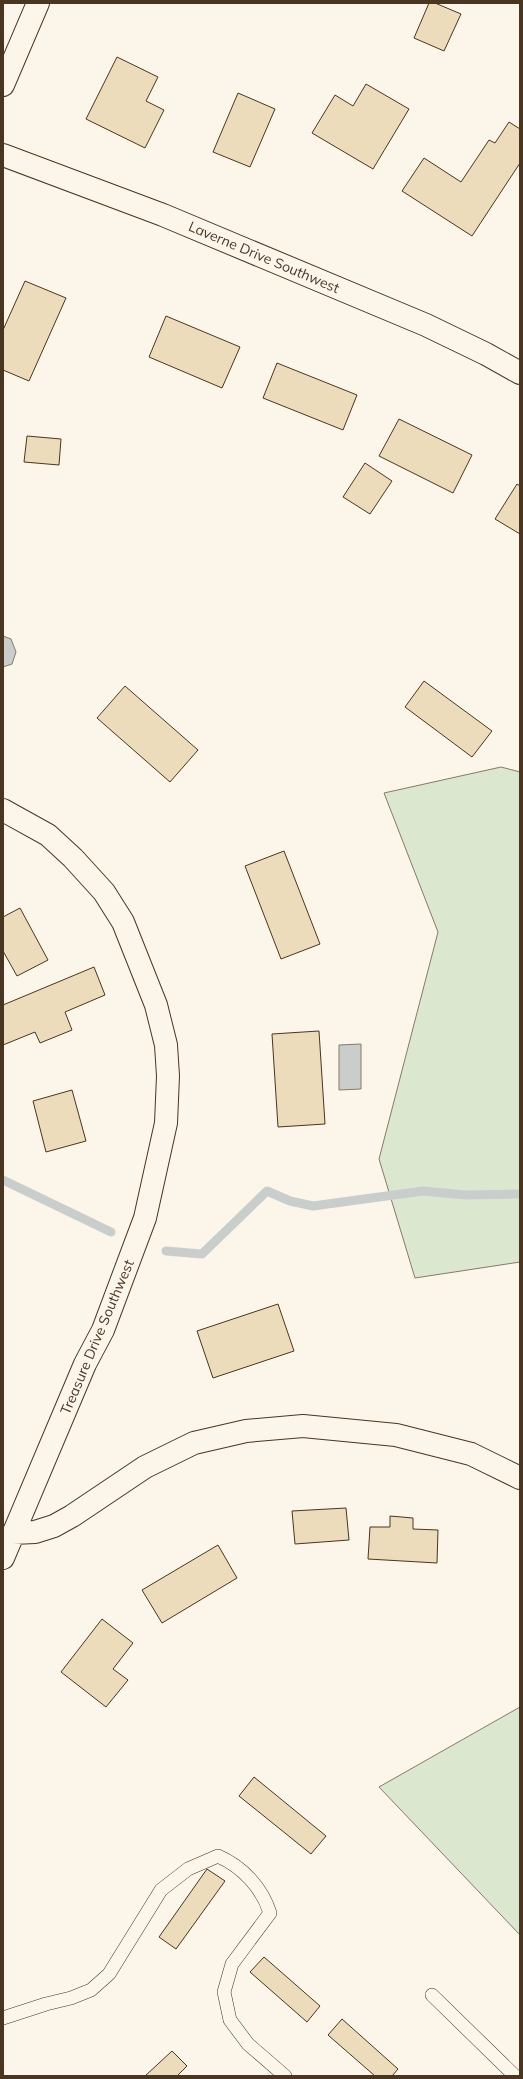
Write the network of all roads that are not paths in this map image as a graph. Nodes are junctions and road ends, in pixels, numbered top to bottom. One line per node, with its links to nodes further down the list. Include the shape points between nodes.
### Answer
1 (38, 3): 2 (street)
2 (3, 85)
3 (3, 155): 4 (street, Laverne Drive Southwest, via 163,215 426,325)
4 (520, 373)
5 (3, 810): 7 (street, Treasure Drive Southwest, via 48,835 104,892 122,922 156,1005 166,1045 168,1076 166,1123 145,1218 103,1330 85,1364)
6 (520, 1478): 7 (street, via 471,1454 396,1435 303,1426 246,1431 194,1443 145,1467 54,1526 35,1532)
7 (13, 1533): 8 (street, Treasure Drive Southwest)
8 (3, 1558)
9 (432, 1995): 12 (lane)
10 (3, 2018): 11 (lane, via 92,1990 109,1974 161,1890 188,1869 218,1856 244,1872 266,1899 270,1913 232,1964 224,1992 230,2020 248,2044)
11 (285, 2076)
12 (514, 2076)

